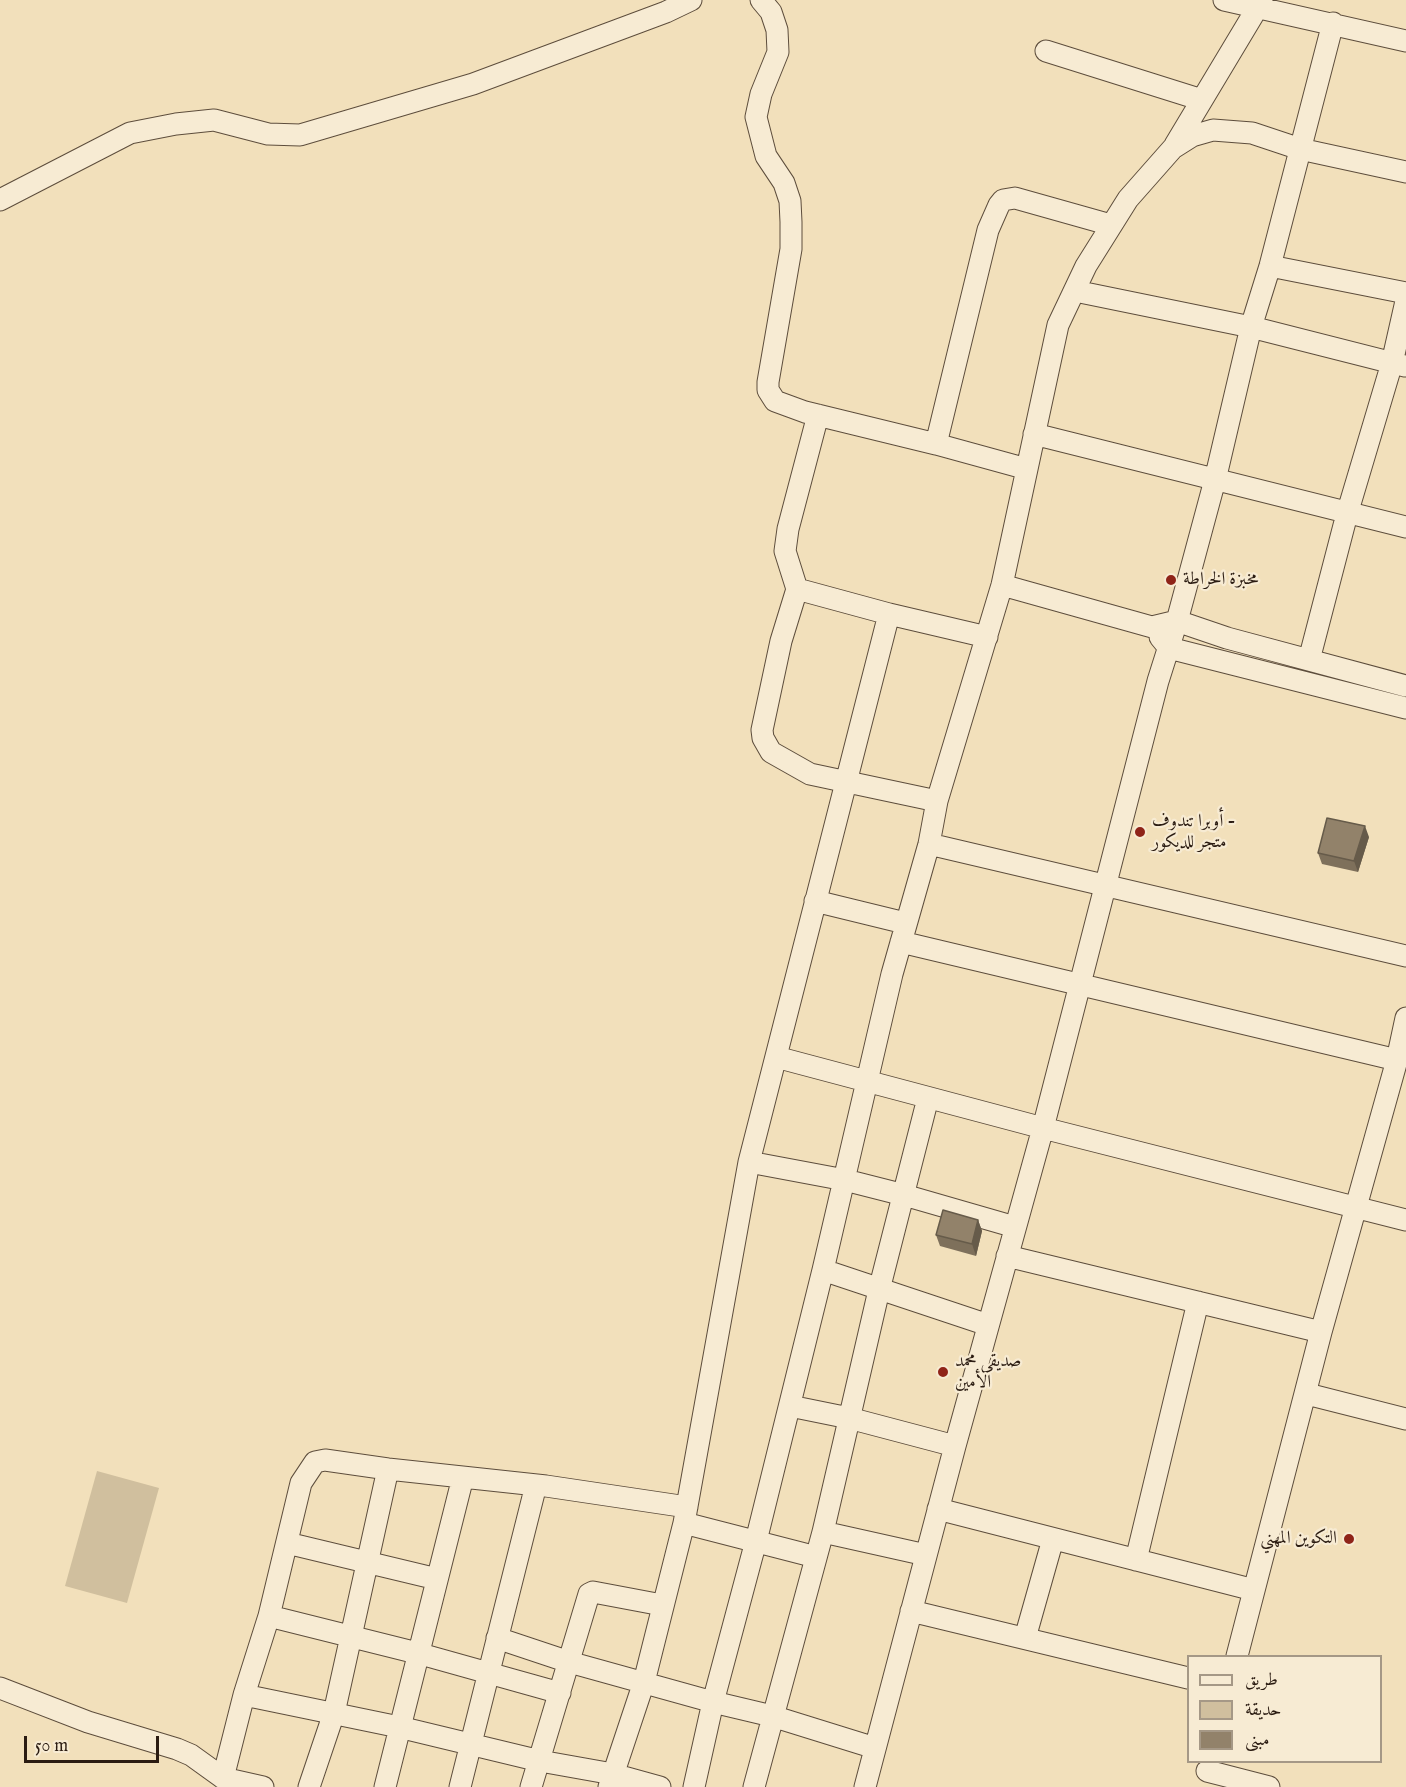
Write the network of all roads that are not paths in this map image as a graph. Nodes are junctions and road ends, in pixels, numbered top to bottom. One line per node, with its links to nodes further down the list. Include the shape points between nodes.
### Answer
1 (691, 0): 12 (street, via 473,84 300,135 268,134 214,120 130,133)
2 (761, 0): 20 (street, via 771,12 777,30 778,52 756,117 766,156 784,183 791,222 791,249 768,390 775,401)
3 (1224, 0): 4 (street)
4 (1260, 4): 5 (street); 8 (street)
5 (1333, 23): 6 (street); 10 (street)
6 (1406, 41)
7 (1046, 51): 8 (street)
8 (1203, 100): 9 (street)
9 (1173, 148): 10 (street, via 1192,136 1213,130 1252,133); 13 (street)
10 (1300, 149): 11 (street); 14 (street)
11 (1406, 172)
12 (0, 200)
13 (1110, 225): 15 (street); 22 (street, via 1015,198 999,205 988,230)
14 (1270, 266): 16 (street); 18 (street)
15 (1075, 291): 18 (street); 21 (street, via 1058,325)
16 (1406, 293)
17 (1406, 301): 19 (street)
18 (1251, 327): 19 (street); 24 (street)
19 (1399, 364): 25 (street)
20 (818, 416): 22 (street); 28 (street, via 785,551)
21 (1034, 434): 23 (street); 24 (street)
22 (936, 444): 23 (street)
23 (1027, 469): 27 (street)
24 (1215, 480): 25 (street); 30 (street)
25 (1347, 514): 26 (street); 34 (street)
26 (1406, 527)
27 (1002, 585): 31 (street); 32 (street)
28 (797, 589): 29 (street); 37 (street, via 781,641 763,738 771,752 793,766)
29 (889, 614): 32 (street); 37 (street)
30 (1177, 621): 31 (street); 33 (street); 34 (street)
31 (1152, 627): 33 (street)
32 (987, 637): 38 (street)
33 (1169, 648): 36 (street); 40 (street)
34 (1309, 660): 35 (street)
35 (1406, 685)
36 (1406, 708)
37 (845, 783): 38 (street); 41 (street)
38 (937, 801): 39 (street)
39 (929, 844): 40 (street); 42 (street)
40 (1107, 884): 43 (street); 44 (street)
41 (815, 901): 42 (street); 46 (street)
42 (903, 933): 44 (street); 48 (street)
43 (1406, 956)
44 (1078, 986): 47 (street); 50 (street)
45 (1405, 1027): 47 (street)
46 (776, 1057): 48 (street); 51 (street)
47 (1397, 1060): 54 (street)
48 (868, 1081): 49 (street); 52 (street)
49 (928, 1098): 50 (street); 53 (street)
50 (1043, 1128): 54 (street); 56 (street)
51 (749, 1162): 52 (street); 72 (street)
52 (845, 1180): 53 (street); 58 (street)
53 (904, 1195): 56 (street); 59 (street)
54 (1356, 1206): 55 (street); 62 (street)
55 (1406, 1220)
56 (1015, 1227): 57 (street)
57 (1007, 1256): 60 (street); 61 (street)
58 (824, 1270): 59 (street); 64 (street)
59 (879, 1290): 61 (street); 65 (street)
60 (1198, 1302): 62 (street); 79 (street)
61 (988, 1326): 67 (street)
62 (1321, 1332): 63 (street)
63 (1307, 1394): 66 (street); 82 (street)
64 (790, 1406): 65 (street); 75 (street)
65 (849, 1418): 67 (street); 73 (street)
66 (1406, 1419)
67 (955, 1446): 71 (street)
68 (388, 1469): 69 (street); 76 (street, via 315,1462 301,1483); 80 (street)
69 (464, 1478): 70 (street); 81 (street)
70 (536, 1485): 72 (street); 87 (street)
71 (938, 1509): 74 (street); 77 (street)
72 (686, 1515): 75 (street); 83 (street)
73 (823, 1532): 77 (street); 78 (street)
74 (1053, 1539): 79 (street); 88 (street)
75 (756, 1541): 78 (street); 98 (street)
76 (287, 1543): 80 (street); 85 (street)
77 (926, 1556): 84 (street)
78 (816, 1557): 100 (street)
79 (1136, 1560): 82 (street)
80 (368, 1563): 81 (street); 86 (street)
81 (437, 1579): 89 (street)
82 (1254, 1590): 90 (street)
83 (663, 1605): 91 (street, via 589,1594); 94 (street)
84 (911, 1611): 88 (street); 103 (street)
85 (269, 1616): 86 (street); 97 (street)
86 (351, 1636): 89 (street); 99 (street)
87 (498, 1638): 91 (street); 92 (street)
88 (1025, 1638): 93 (street)
89 (417, 1653): 92 (street); 101 (street)
90 (1237, 1655)
91 (569, 1662): 94 (street); 96 (street)
92 (489, 1673): 96 (street); 102 (street)
93 (1187, 1678)
94 (644, 1682): 98 (street); 107 (street)
95 (0, 1688): 106 (street, via 88,1722 177,1749)
96 (560, 1693): 104 (street)
97 (244, 1695): 99 (street); 106 (street)
98 (713, 1702): 100 (street); 114 (street)
99 (334, 1713): 101 (street); 109 (street)
100 (772, 1716): 103 (street); 115 (street)
101 (399, 1727): 102 (street); 110 (street)
102 (472, 1746): 104 (street); 111 (street)
103 (875, 1748): 116 (street)
104 (540, 1761): 107 (street); 112 (street)
105 (1207, 1773): 117 (street)
106 (223, 1778): 108 (street)
107 (611, 1780): 113 (street)
108 (263, 1787)
109 (309, 1787)
110 (385, 1787)
111 (460, 1787)
112 (531, 1787)
113 (660, 1787)
114 (694, 1787)
115 (754, 1787)
116 (865, 1787)
117 (1269, 1787)

